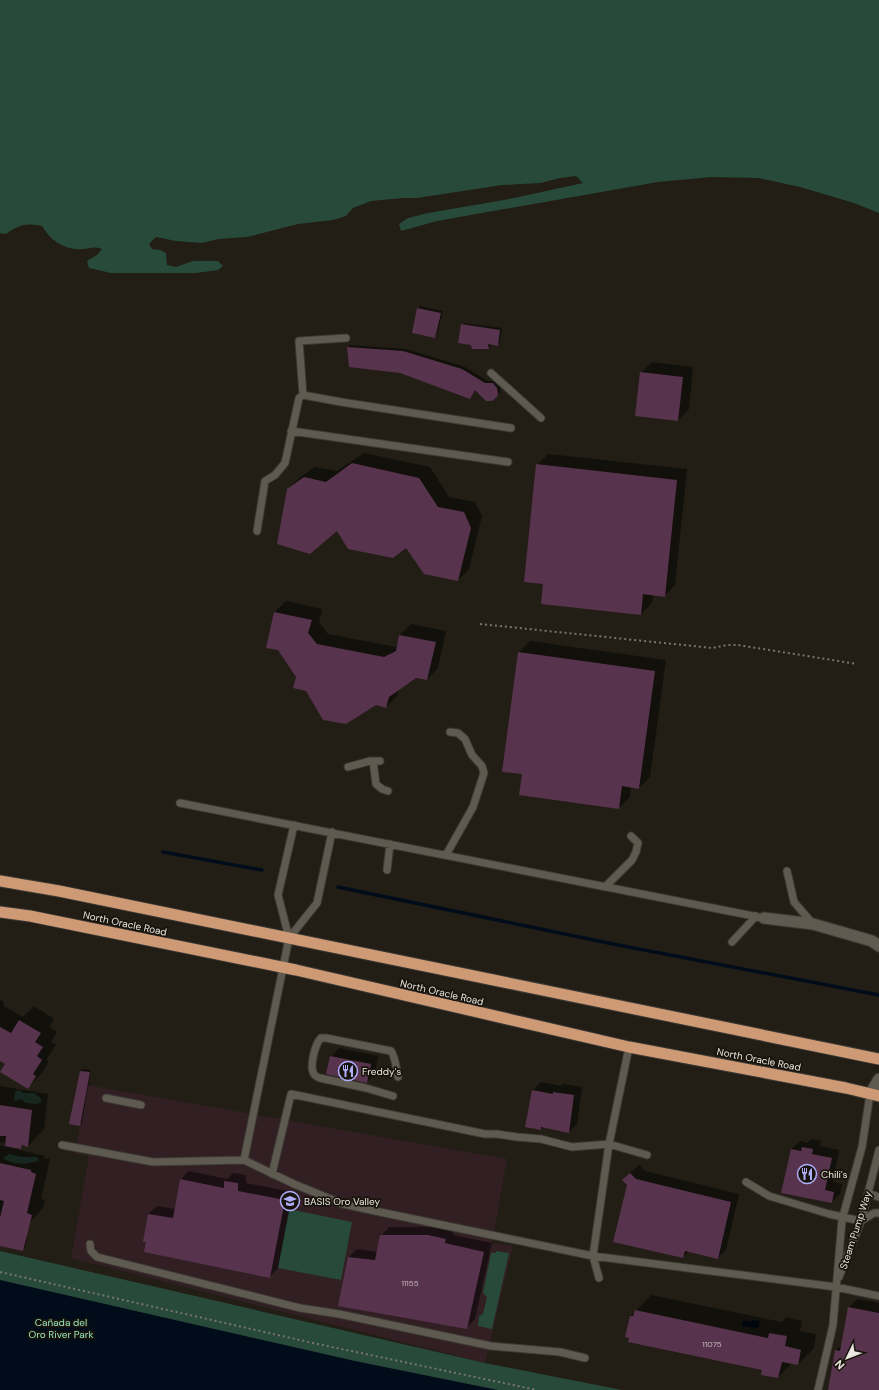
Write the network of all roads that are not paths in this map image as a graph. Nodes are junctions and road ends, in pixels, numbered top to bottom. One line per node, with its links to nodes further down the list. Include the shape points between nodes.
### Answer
1 (346, 338): 3 (lane, via 299,341)
2 (491, 373): 4 (lane)
3 (303, 394): 5 (lane); 6 (lane, via 299,398)
4 (540, 418)
5 (511, 428)
6 (292, 431): 7 (lane); 8 (lane, via 285,463 275,475 265,481)
7 (508, 462)
8 (257, 530)
9 (450, 732): 17 (lane, via 458,733 465,739 484,773 473,807)
10 (348, 767): 11 (lane, via 377,761 376,784)
11 (388, 791)
12 (180, 803): 13 (lane)
13 (294, 825): 14 (lane); 25 (lane, via 278,895)
14 (332, 832): 16 (lane); 25 (lane, via 317,903)
15 (631, 836): 21 (lane, via 638,843 636,852 632,860)
16 (390, 844): 17 (lane); 18 (lane)
17 (446, 855): 21 (lane)
18 (387, 870)
19 (787, 871): 24 (lane, via 794,902)
20 (0, 881): 25 (highway, North Oracle Road)
21 (606, 886): 23 (lane)
22 (0, 912): 28 (highway, North Oracle Road)
23 (760, 917): 24 (street); 26 (lane)
24 (812, 924): 27 (street, via 872,941)
25 (288, 938): 28 (lane); 30 (highway, North Oracle Road)
26 (732, 942)
27 (879, 946)
28 (283, 968): 29 (highway, North Oracle Road); 41 (lane)
29 (630, 1047): 33 (highway, North Oracle Road); 37 (lane)
30 (879, 1059)
31 (398, 1077): 34 (lane, via 391,1052 326,1038 321,1038 317,1042 312,1066 315,1075)
32 (879, 1079): 33 (street)
33 (874, 1095): 47 (lane, Steam Pump Way)
34 (393, 1096)
35 (106, 1098): 36 (lane)
36 (141, 1106)
37 (609, 1144): 40 (lane); 42 (lane, via 572,1147 541,1139 485,1134 291,1094); 50 (lane)
38 (62, 1146): 41 (lane, via 153,1162)
39 (879, 1150): 44 (lane, Steam Pump Way)
40 (647, 1155)
41 (244, 1160): 42 (lane)
42 (272, 1174): 50 (lane, via 343,1204)
43 (746, 1182): 47 (lane, via 769,1196)
44 (868, 1193): 45 (lane); 48 (lane, Steam Pump Way)
45 (879, 1197)
46 (879, 1213): 48 (lane)
47 (843, 1217): 48 (lane); 52 (lane, Steam Pump Way)
48 (860, 1220): 52 (lane, Steam Pump Way)
49 (90, 1244): 54 (lane, via 97,1257 300,1308 491,1346 560,1352)
50 (593, 1256): 51 (lane); 52 (lane)
51 (600, 1278)
52 (836, 1287): 53 (lane); 55 (lane, Steam Pump Way, via 834,1325)
53 (879, 1296)
54 (585, 1358)
55 (818, 1390)

